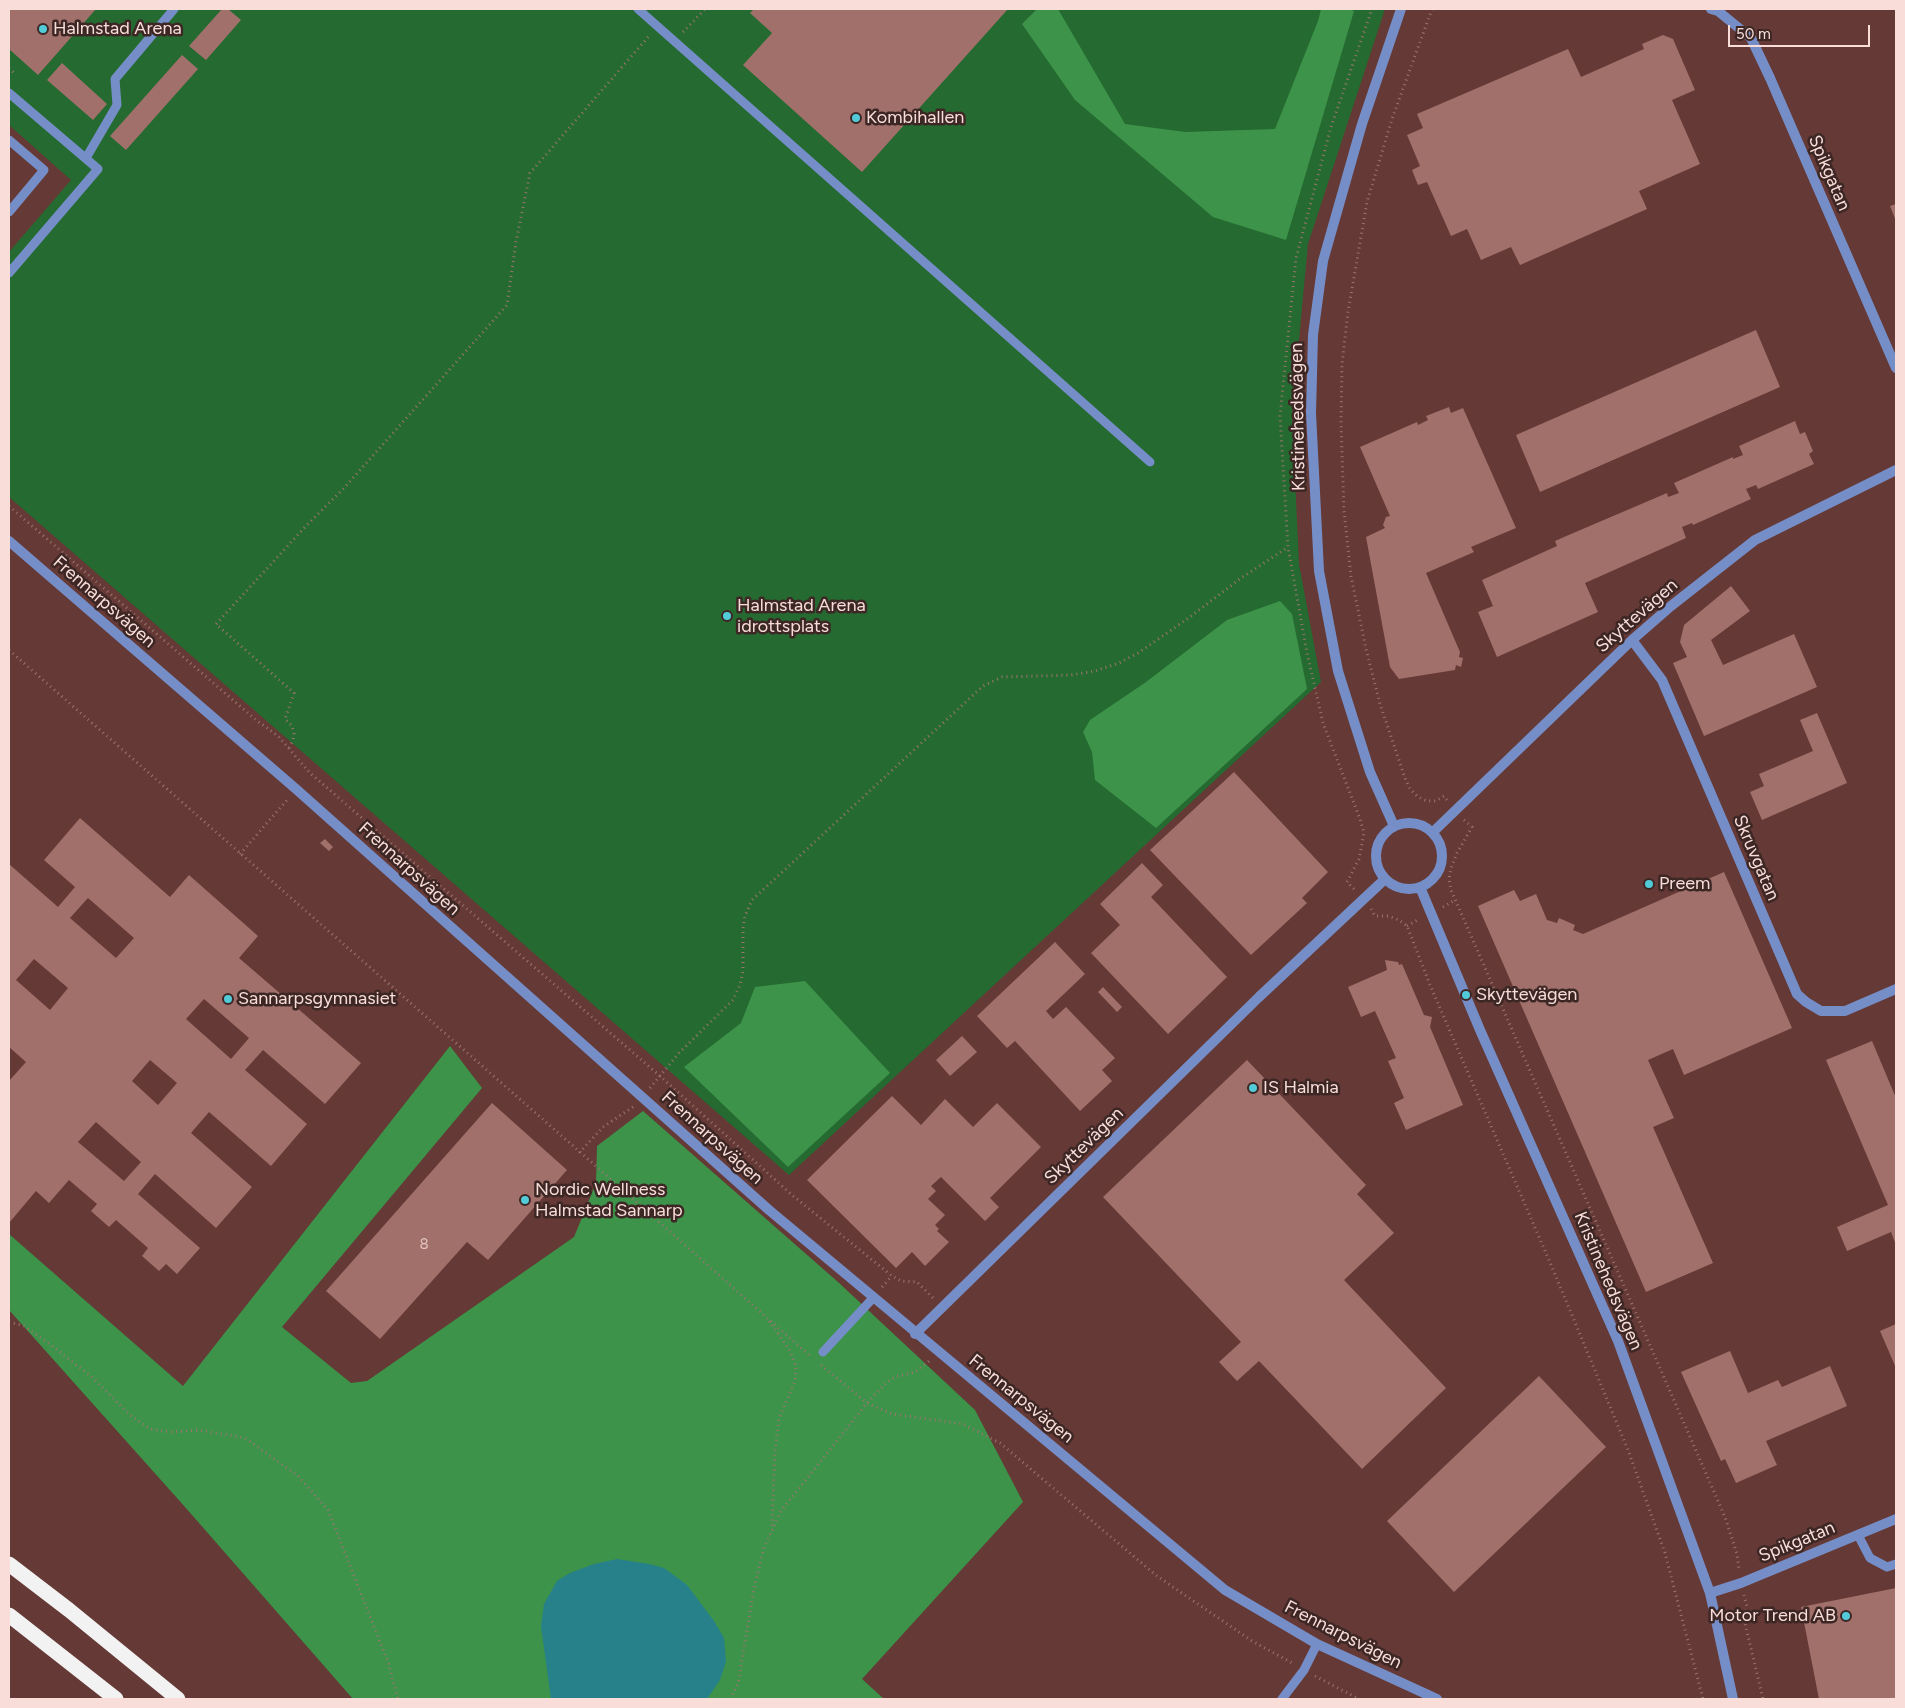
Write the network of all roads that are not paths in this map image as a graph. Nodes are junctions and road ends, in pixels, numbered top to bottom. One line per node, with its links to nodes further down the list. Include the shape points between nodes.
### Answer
1 (174, 9): 7 (lane, via 115,78 117,105)
2 (638, 9): 11 (lane)
3 (1401, 9): 15 (street, Kristinehedsvägen, via 1362,124 1323,261 1313,335 1311,413 1319,571 1338,671 1370,772)
4 (1712, 9): 10 (street, Spikgatan, via 1751,38)
5 (9, 93): 7 (lane)
6 (9, 140): 8 (lane, via 44,170)
7 (86, 158): 9 (lane, via 98,169)
8 (9, 212)
9 (9, 273)
10 (1896, 368)
11 (1150, 462)
12 (1896, 470): 14 (street, Skyttevägen, via 1756,540)
13 (9, 541): 20 (street, Frennarpsvägen, via 296,789 769,1210)
14 (1632, 640): 16 (street, Skyttevägen); 19 (street, Skruvgatan, via 1662,680 1797,994 1820,1011 1845,1011)
15 (1394, 826): 16 (street, via 1408,822); 17 (street, via 1383,835 1376,852 1377,867)
16 (1432, 832): 18 (street, via 1441,848 1441,865 1432,880)
17 (1384, 879): 18 (street, via 1401,888); 21 (street, Skyttevägen)
18 (1420, 887): 27 (street, Kristinehedsvägen, via 1618,1341)
19 (1896, 989)
20 (873, 1298): 21 (street, Frennarpsvägen); 22 (lane)
21 (915, 1334): 29 (street, Frennarpsvägen, via 1225,1590)
22 (823, 1352)
23 (1896, 1519): 24 (street, Spikgatan)
24 (1858, 1535): 26 (lane, via 1870,1558 1887,1567); 27 (street, Spikgatan)
25 (9, 1564): 31 (highway)
26 (1896, 1564)
27 (1710, 1593): 34 (street, Kristinehedsvägen)
28 (9, 1614): 30 (highway)
29 (1317, 1644): 32 (lane, via 1304,1670); 33 (street, Frennarpsvägen)
30 (116, 1699)
31 (178, 1699)
32 (1282, 1699)
33 (1436, 1699)
34 (1733, 1699)

